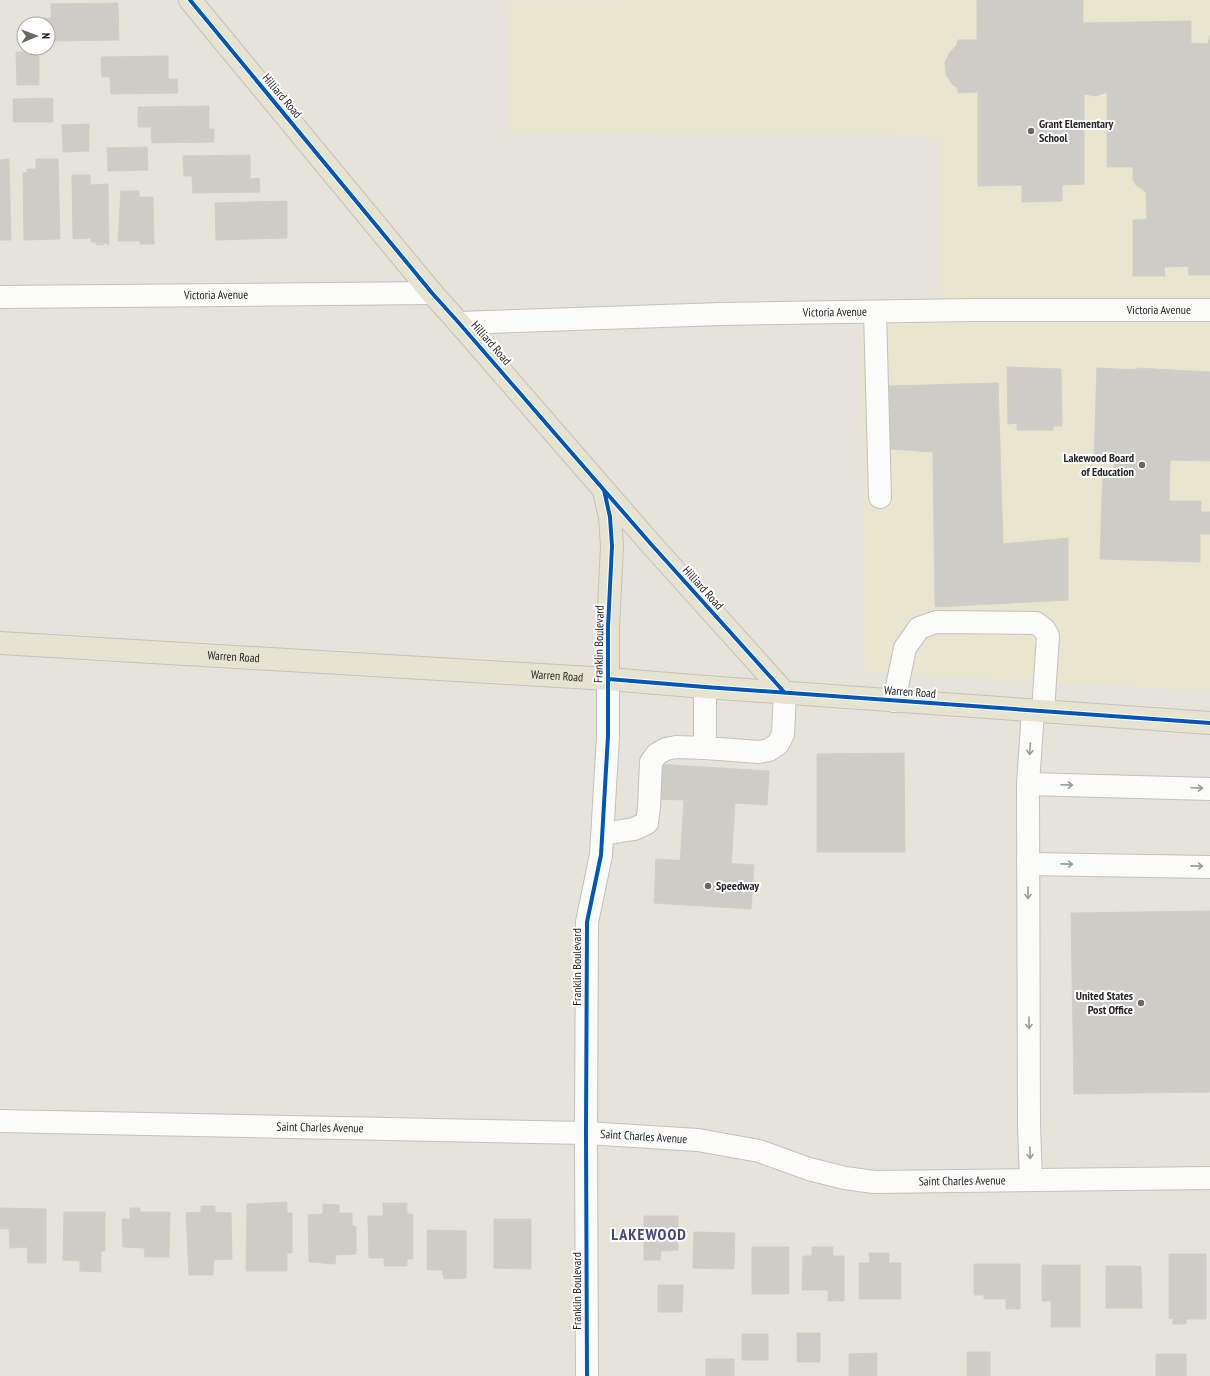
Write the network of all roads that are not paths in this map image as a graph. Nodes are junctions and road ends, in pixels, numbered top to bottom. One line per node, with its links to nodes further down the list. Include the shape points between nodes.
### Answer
1 (190, 0): 2 (main road, Hilliard Road)
2 (432, 294): 3 (street, Victoria Avenue); 6 (main road, Hilliard Road)
3 (0, 297)
4 (1210, 310): 5 (street, Victoria Avenue)
5 (875, 312): 6 (street, Victoria Avenue, via 721,314); 8 (street)
6 (460, 323): 7 (main road, Hilliard Road)
7 (604, 488): 10 (main road, Franklin Boulevard, via 612,546); 12 (main road, Hilliard Road)
8 (880, 497)
9 (0, 643): 10 (main road, Warren Road)
10 (608, 679): 11 (main road, Warren Road); 19 (street, Franklin Boulevard)
11 (705, 687): 12 (main road, Warren Road); 16 (street)
12 (785, 693): 13 (main road, Warren Road); 16 (street, via 783,734 778,744 769,750 759,752)
13 (894, 701): 14 (main road, Warren Road); 14 (street, via 905,648 919,628 936,622 1036,623 1048,636)
14 (1038, 711): 15 (main road, Warren Road); 17 (street, one-way to 17)
15 (1210, 723)
16 (705, 748): 19 (street, via 676,747 657,754 651,762 647,823)
17 (1028, 784): 18 (street, one-way to 18); 20 (street)
18 (1210, 789)
19 (603, 834): 23 (street, Franklin Boulevard, via 587,922)
20 (1028, 864): 21 (street, one-way to 21); 25 (street, one-way to 25)
21 (1210, 867)
22 (0, 1121): 23 (street, Saint Charles Avenue)
23 (586, 1133): 25 (street, Saint Charles Avenue, via 723,1144 759,1151 809,1169 874,1182); 26 (street, Franklin Boulevard)
24 (1210, 1178): 25 (street, Saint Charles Avenue)
25 (1030, 1180)
26 (587, 1376)

